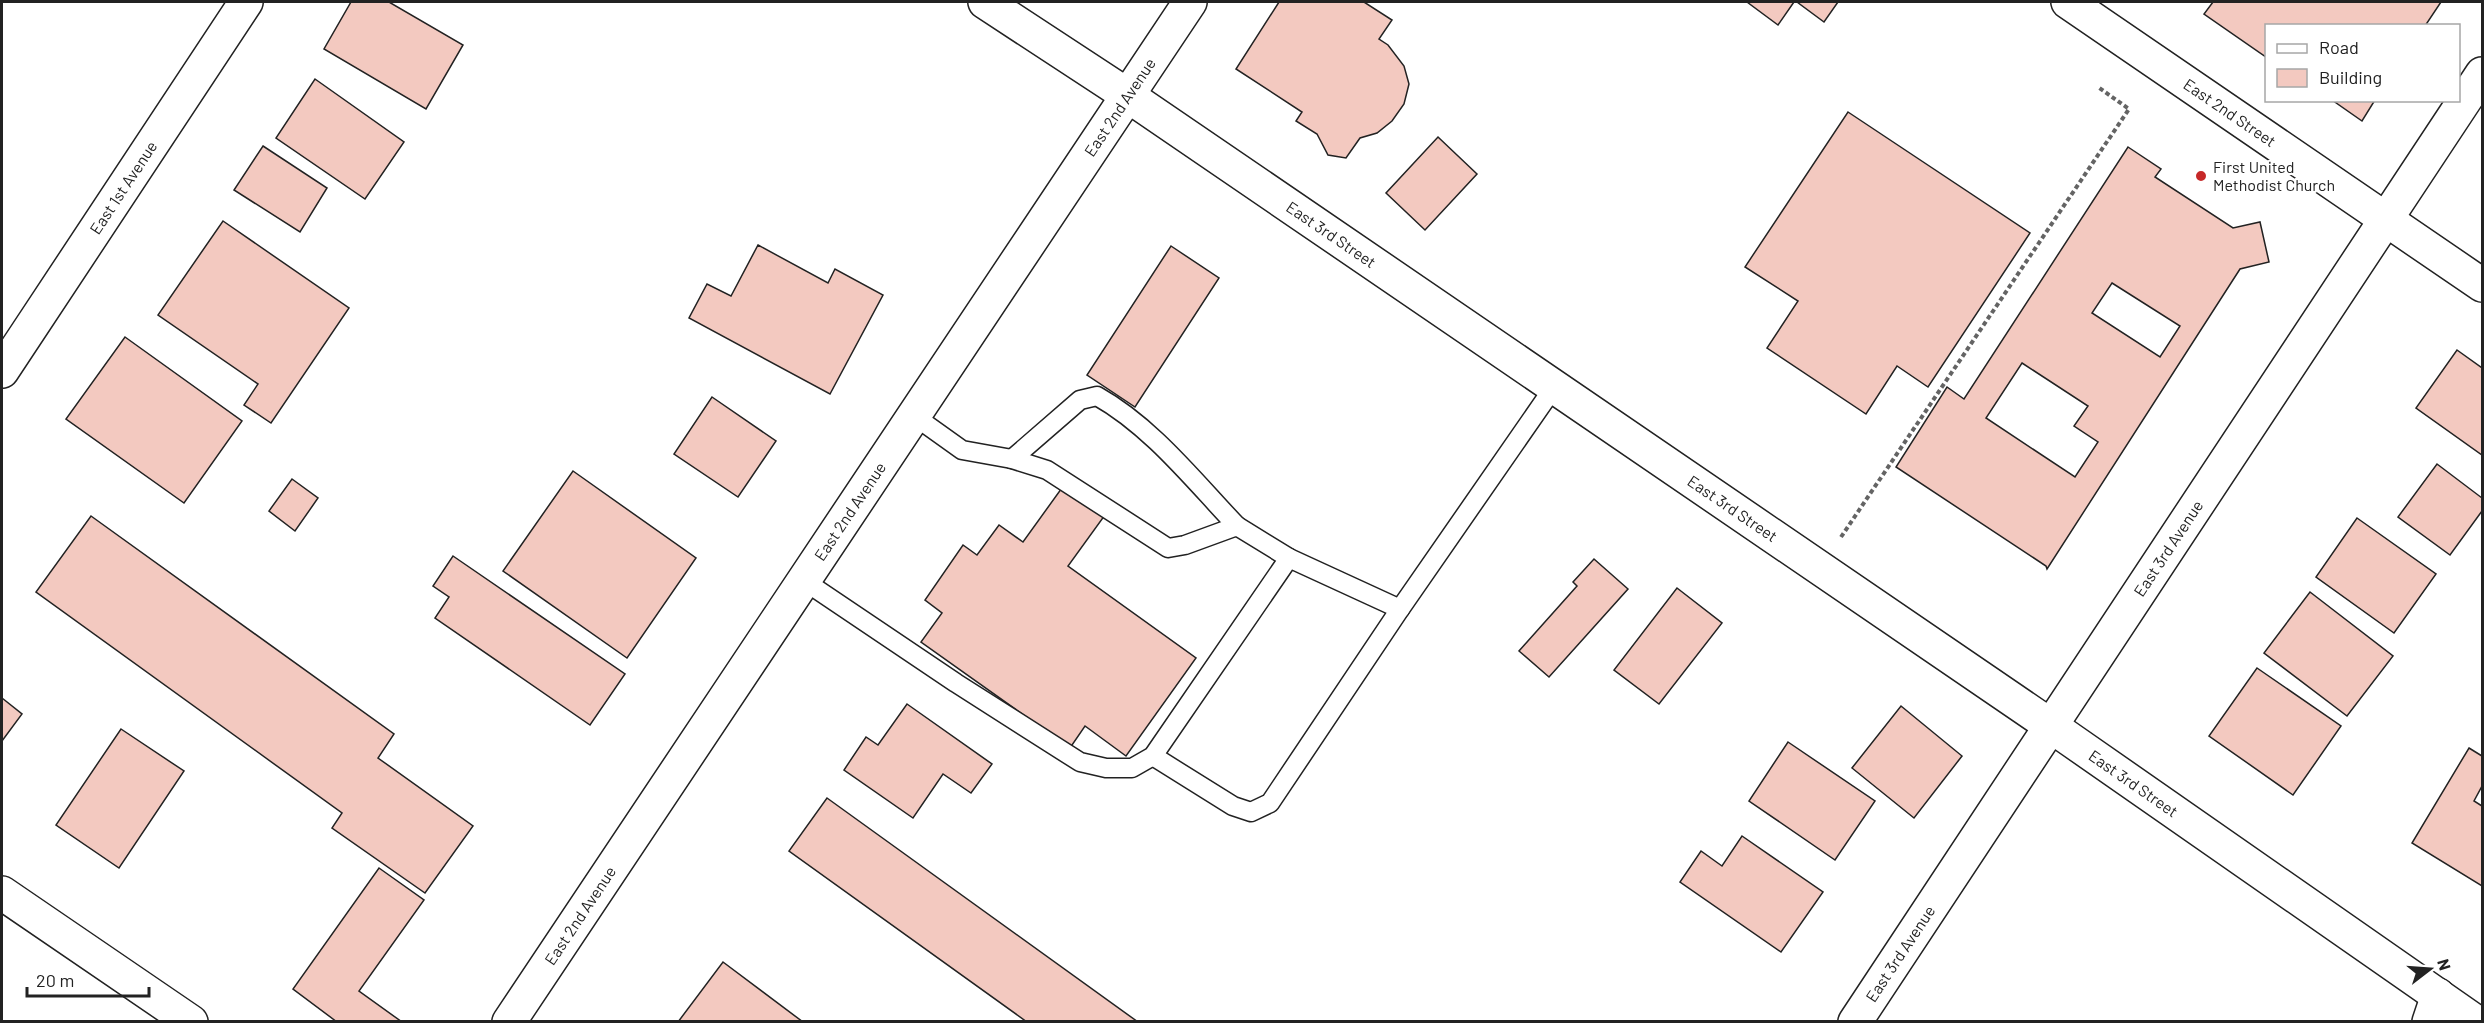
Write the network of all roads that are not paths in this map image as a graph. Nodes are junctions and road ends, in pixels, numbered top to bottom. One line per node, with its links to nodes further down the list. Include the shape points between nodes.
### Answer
1 (246, 2): 9 (street, East 1st Avenue)
2 (985, 2): 6 (street, East 3rd Street)
3 (1190, 2): 6 (street, East 2nd Avenue)
4 (2068, 2): 7 (street, East 2nd Street)
5 (2482, 74): 7 (street, East 3rd Avenue)
6 (1127, 95): 10 (street, East 3rd Street); 11 (street, East 2nd Avenue)
7 (2386, 220): 8 (street, East 2nd Street); 17 (street, East 3rd Avenue)
8 (2482, 285)
9 (2, 371)
10 (1554, 387): 16 (lane); 17 (street, East 3rd Street)
11 (913, 416): 12 (lane, via 962,450); 15 (street, East 2nd Avenue)
12 (1012, 459): 13 (lane, via 1047,470 1168,548); 13 (lane, via 1080,400 1097,396 1117,407 1154,440)
13 (1237, 526): 14 (lane)
14 (1289, 558): 16 (lane); 18 (lane)
15 (803, 580): 18 (lane, via 1080,762 1132,768); 22 (street, East 2nd Avenue)
16 (1400, 609): 18 (lane, via 1270,803 1251,812 1233,806)
17 (2051, 726): 20 (street, East 3rd Street); 23 (street, East 3rd Avenue)
18 (1153, 756)
19 (2, 893): 21 (street)
20 (2434, 1008): 24 (street, East 3rd Street)
21 (191, 1022)
22 (509, 1022)
23 (1855, 1022)
24 (2476, 1022)

